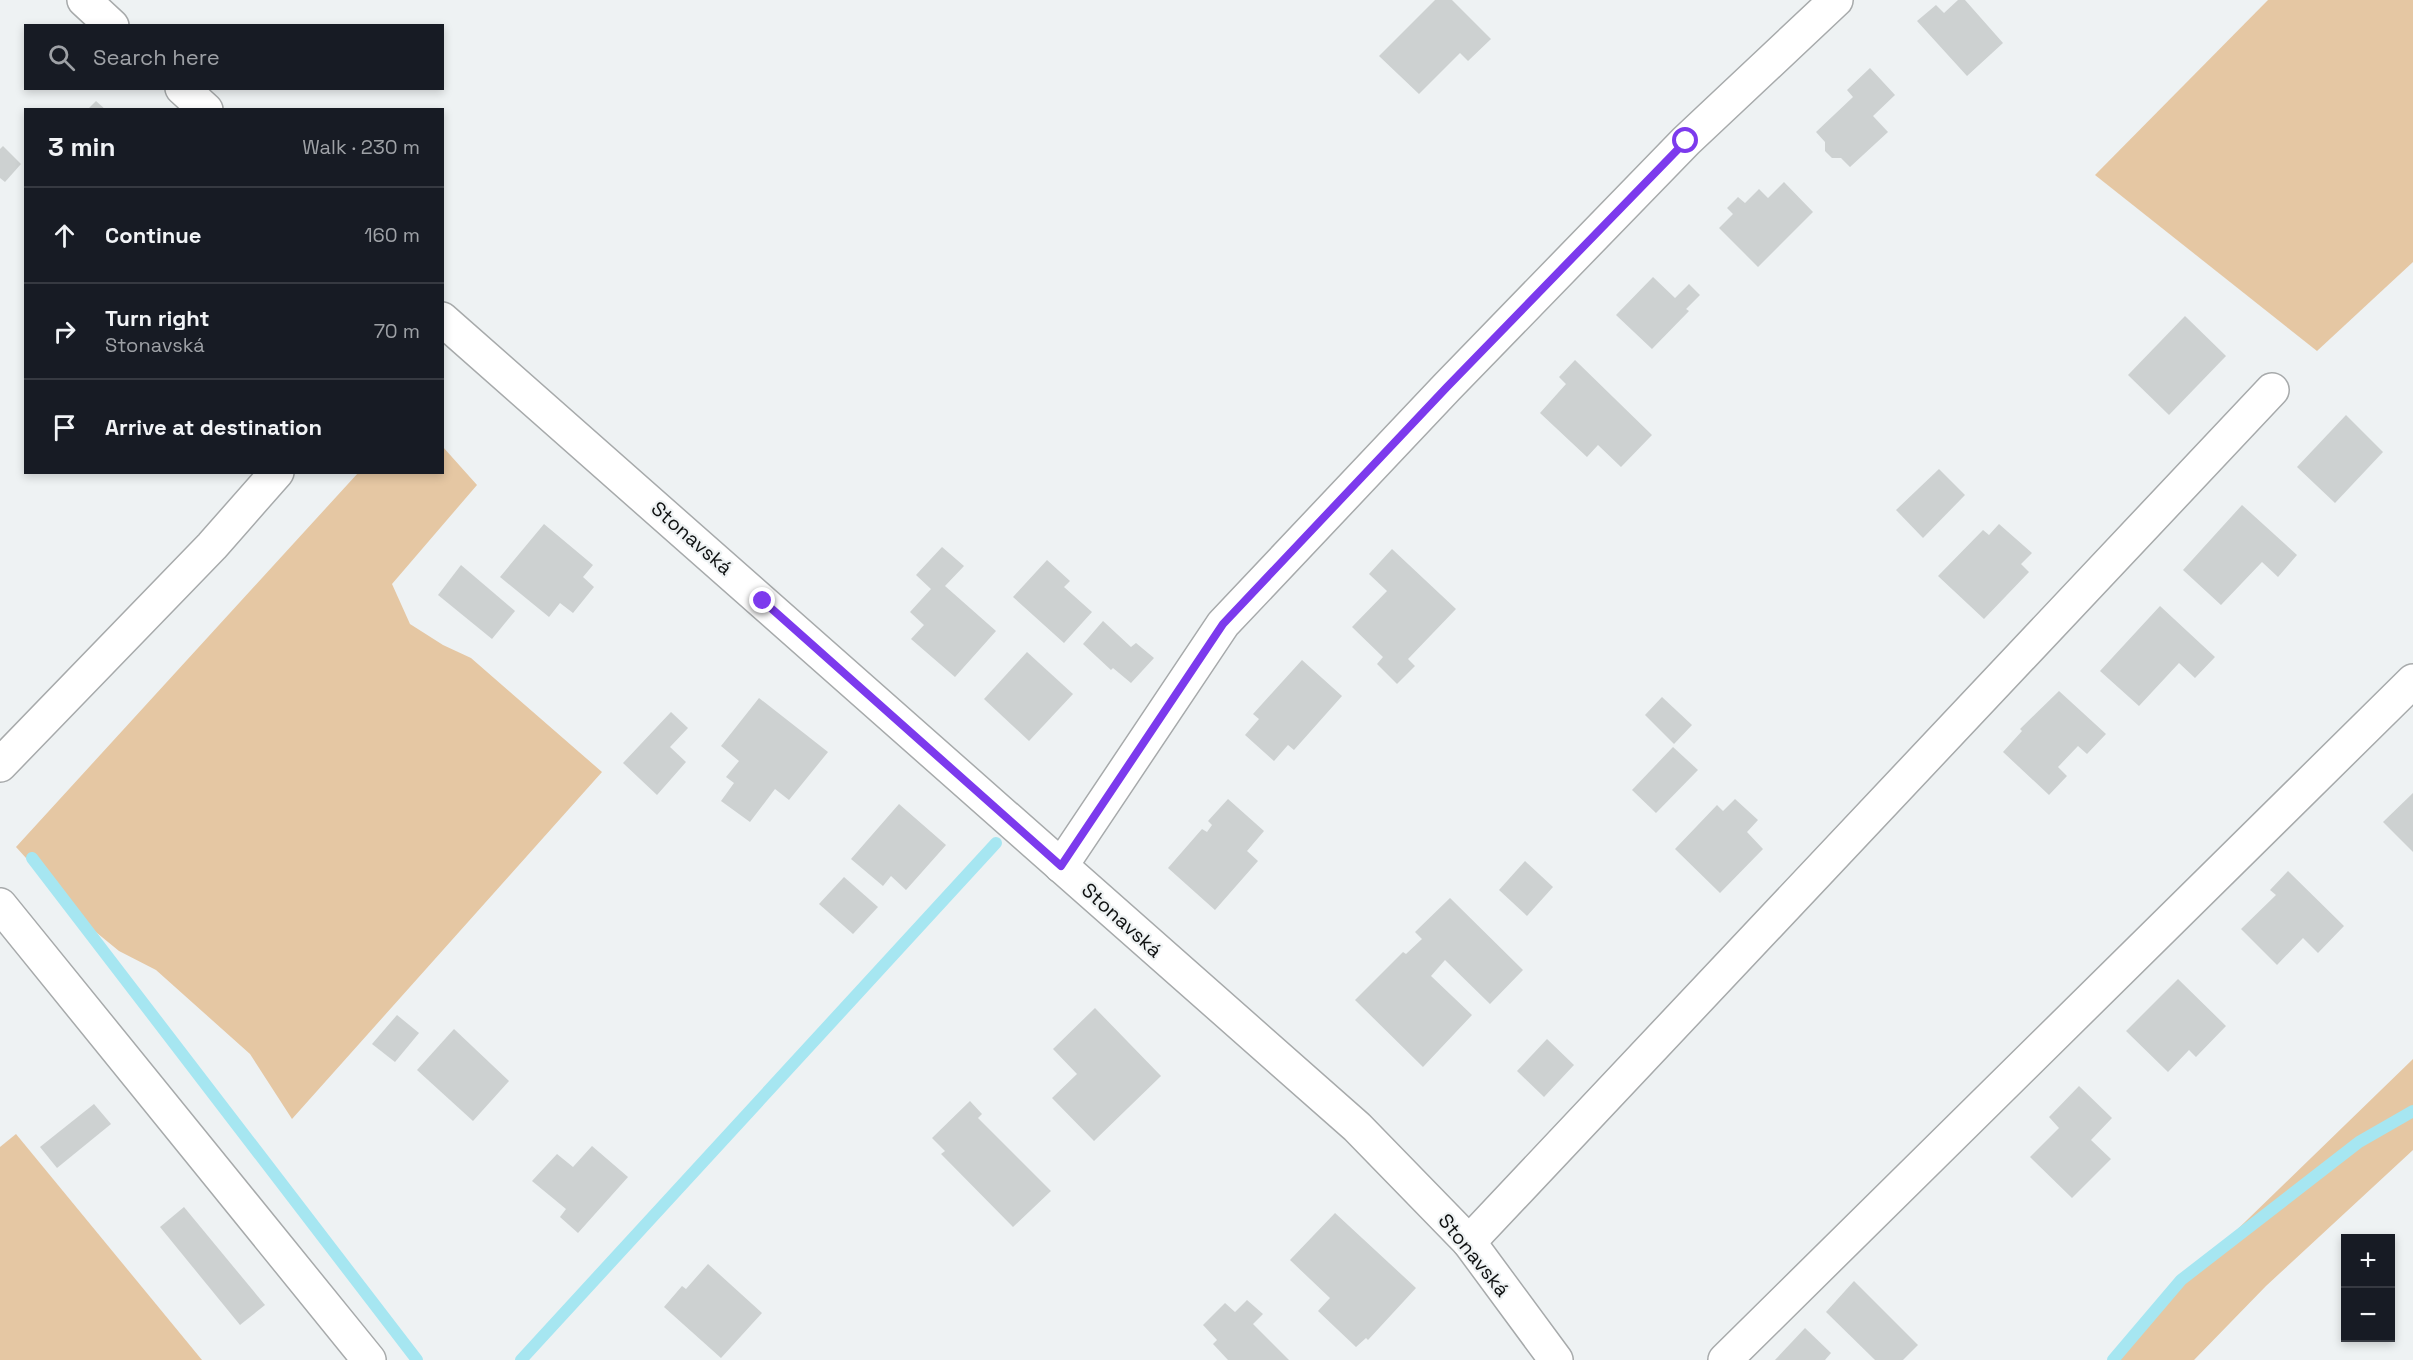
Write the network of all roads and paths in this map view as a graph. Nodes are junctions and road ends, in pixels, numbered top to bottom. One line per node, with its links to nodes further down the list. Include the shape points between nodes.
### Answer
1 (84, 0): 3 (street)
2 (1836, 0): 11 (street, via 1686,141 1223,624)
3 (110, 24)
4 (184, 90): 5 (street)
5 (204, 108)
6 (444, 321): 11 (street, Stonavská)
7 (2272, 390): 13 (street)
8 (275, 474): 10 (street, via 212,546)
9 (2413, 681): 16 (street)
10 (0, 765)
11 (1061, 866): 13 (street, Stonavská, via 1357,1127)
12 (0, 904): 14 (street)
13 (1469, 1242): 15 (street, Stonavská)
14 (369, 1360)
15 (1556, 1360)
16 (1725, 1360)

